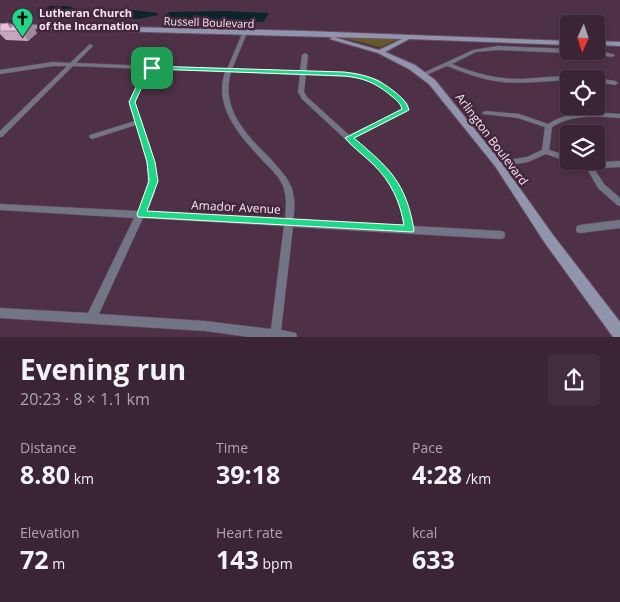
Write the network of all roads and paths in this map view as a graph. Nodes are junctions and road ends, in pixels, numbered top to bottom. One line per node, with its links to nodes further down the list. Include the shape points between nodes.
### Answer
1 (0, 26): 2 (main road, Russell Boulevard)
2 (245, 33): 3 (main road, Russell Boulevard); 18 (street)
3 (292, 34): 4 (main road, Russell Boulevard); 11 (main road, Arlington Boulevard, via 342,40)
4 (415, 37): 5 (main road, Russell Boulevard); 11 (main road, Russell Boulevard)
5 (560, 42)
6 (605, 43): 7 (main road)
7 (620, 44)
8 (90, 46): 16 (street)
9 (165, 49): 17 (street)
10 (560, 51): 15 (street, via 490,49 468,52)
11 (380, 52): 21 (main road, Arlington Boulevard)
12 (605, 54): 14 (street)
13 (305, 55): 20 (street)
14 (612, 55)
15 (448, 64): 21 (street); 22 (street, via 476,75 506,81)
16 (71, 65): 17 (street); 19 (street); 29 (street)
17 (152, 68): 18 (street); 27 (street, via 132,102)
18 (230, 70): 20 (street); 41 (street, via 225,92 229,110 239,127 286,183 291,199)
19 (0, 72)
20 (302, 73): 31 (street, via 300,92 304,98); 31 (street, via 371,78 403,102 406,108 402,112)
21 (424, 74): 34 (main road, Arlington Boulevard)
22 (560, 78)
23 (605, 81): 24 (street)
24 (615, 83)
25 (485, 113): 28 (street, via 513,115)
26 (620, 116): 28 (street, via 576,115)
27 (137, 123): 30 (street); 40 (street, via 151,162 153,181)
28 (549, 126): 32 (street)
29 (0, 135)
30 (92, 137)
31 (348, 138): 44 (street, via 393,180 405,206)
32 (545, 151): 33 (street); 34 (street, via 527,161)
33 (560, 156)
34 (498, 164): 48 (main road, Arlington Boulevard)
35 (605, 164): 36 (street)
36 (620, 164)
37 (592, 170): 38 (street, via 601,186)
38 (620, 203)
39 (0, 207): 40 (street, Amador Avenue)
40 (141, 214): 41 (street, Amador Avenue); 47 (street)
41 (290, 222): 44 (street, Amador Avenue); 49 (street)
42 (620, 224): 43 (street)
43 (580, 229)
44 (409, 230): 45 (street, Amador Avenue)
45 (502, 235)
46 (0, 313): 47 (street)
47 (91, 319): 49 (street, via 205,326)
48 (620, 334)
49 (275, 336): 50 (street)
50 (292, 337)

